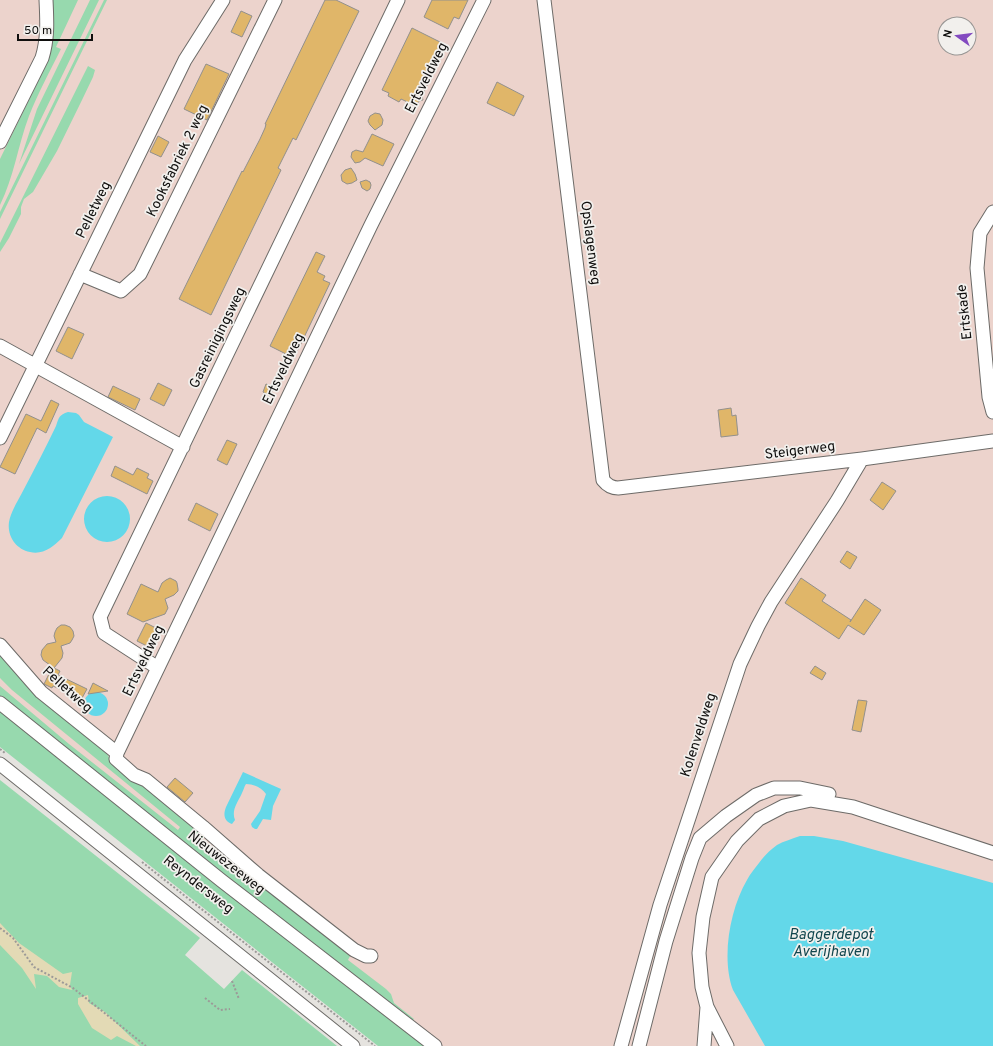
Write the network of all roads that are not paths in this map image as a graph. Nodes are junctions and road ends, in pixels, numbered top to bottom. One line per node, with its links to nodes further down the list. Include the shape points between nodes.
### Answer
1 (46, 0): 7 (street, via 46,46)
2 (223, 0): 9 (street, Pelletweg, via 185,60)
3 (275, 0): 9 (street, Kooksfabriek 2 weg, via 140,274 121,291)
4 (398, 0): 15 (street, Gasreinigingsweg)
5 (484, 0): 19 (street, Ertsveldweg, via 368,232)
6 (544, 0): 17 (street, Opslagenweg, via 603,480)
7 (0, 142)
8 (993, 212): 12 (street, Ertskade, via 980,233 976,268 989,397)
9 (80, 274): 11 (street, Pelletweg)
10 (0, 346): 11 (street)
11 (35, 366): 13 (street, Pelletweg); 15 (street)
12 (993, 412)
13 (0, 438)
14 (993, 441): 16 (street, Steigerweg)
15 (183, 447): 19 (street, Gasreinigingsweg, via 100,618 104,633)
16 (862, 459): 17 (street, Steigerweg); 29 (street, Kolenveldweg, via 772,602 740,664 660,905)
17 (611, 487)
18 (0, 645): 21 (street, Pelletweg, via 41,692)
19 (158, 668): 21 (street, Ertsveldweg)
20 (0, 703): 28 (street, Nieuwezeeweg, via 222,881)
21 (117, 753): 25 (street, Pelletweg, via 116,759 134,775 146,780 258,875 354,950)
22 (3, 759): 27 (street, Reyndersweg)
23 (853, 807): 24 (street); 26 (street, via 811,800 784,806 759,819 737,841 712,877 703,917 698,953); 30 (street, via 832,795 800,788 774,788 756,795 738,807 700,838 666,940)
24 (993, 853)
25 (371, 956)
26 (707, 1007): 31 (street); 32 (street)
27 (353, 1046)
28 (435, 1046)
29 (621, 1046)
30 (638, 1046)
31 (704, 1046)
32 (727, 1046)

